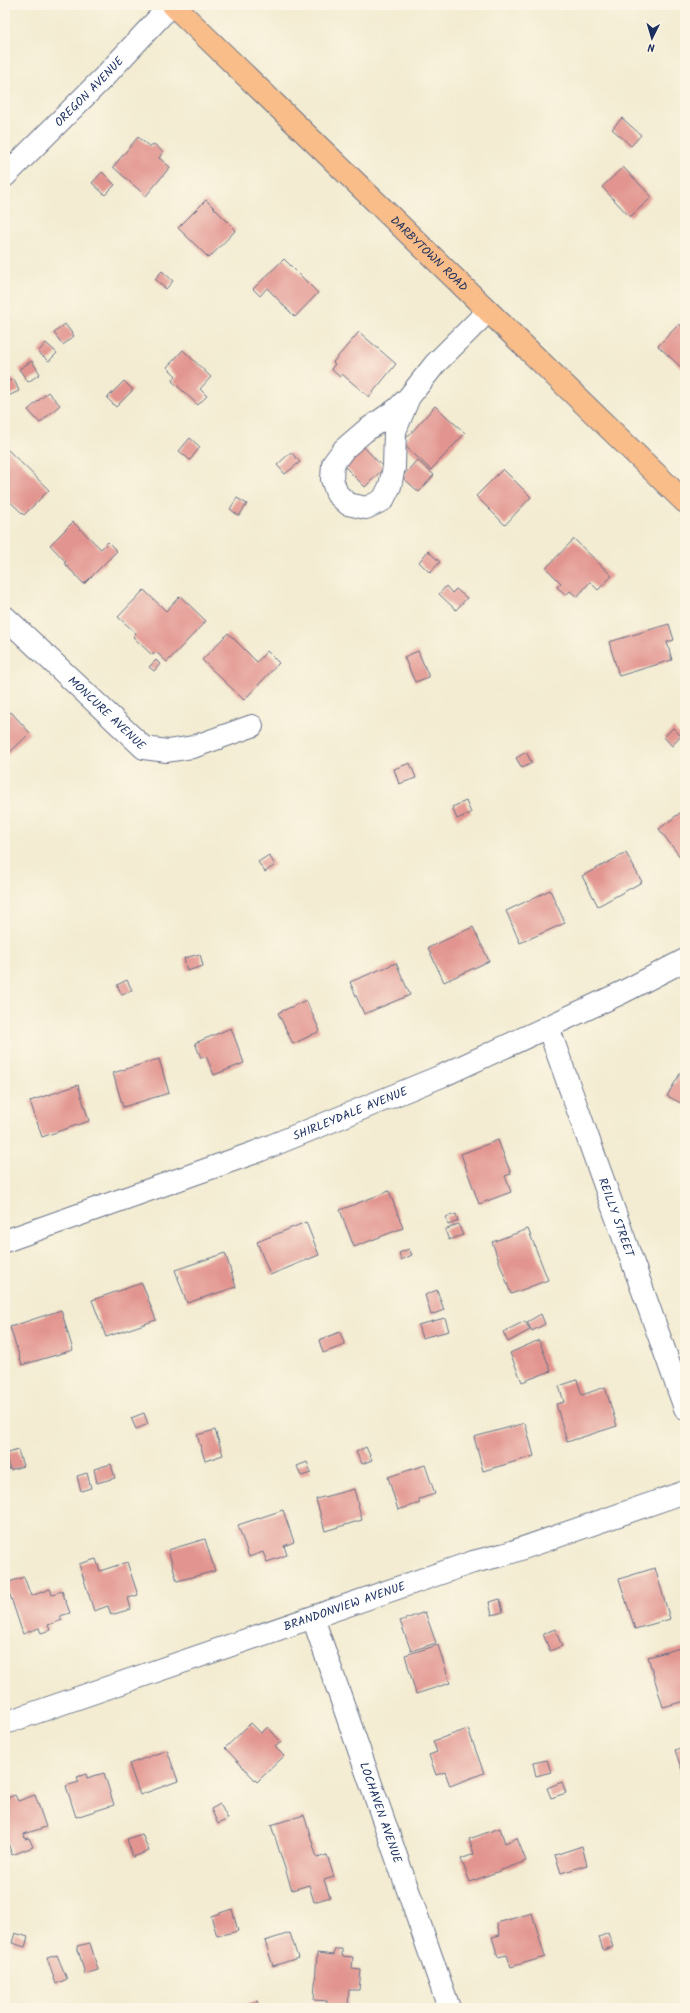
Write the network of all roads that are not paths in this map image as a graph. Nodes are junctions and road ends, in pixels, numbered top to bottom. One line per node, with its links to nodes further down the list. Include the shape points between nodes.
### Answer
1 (172, 5): 2 (street, OREGON AVENUE); 3 (main road, DARBYTOWN ROAD)
2 (5, 176)
3 (488, 311): 4 (street, via 435,364); 5 (main road, DARBYTOWN ROAD)
4 (409, 397): 4 (street, via 397,409 364,431 344,449 333,464 332,480 337,494 348,504 366,508 383,500 390,486 394,467 394,431)
5 (685, 502)
6 (5, 617): 7 (street, MONCURE AVENUE, via 144,748 167,751 193,748)
7 (252, 726)
8 (685, 960): 9 (street, SHIRLEYDALE AVENUE)
9 (548, 1027): 10 (street, SHIRLEYDALE AVENUE, via 444,1075 256,1152); 11 (street, REILLY STREET)
10 (5, 1241)
11 (685, 1408)
12 (685, 1492): 13 (street, BRANDONVIEW AVENUE, via 506,1554 472,1562)
13 (313, 1618): 14 (street, BRANDONVIEW AVENUE); 15 (street, LOCHAVEN AVENUE)
14 (5, 1723)
15 (449, 2008)

